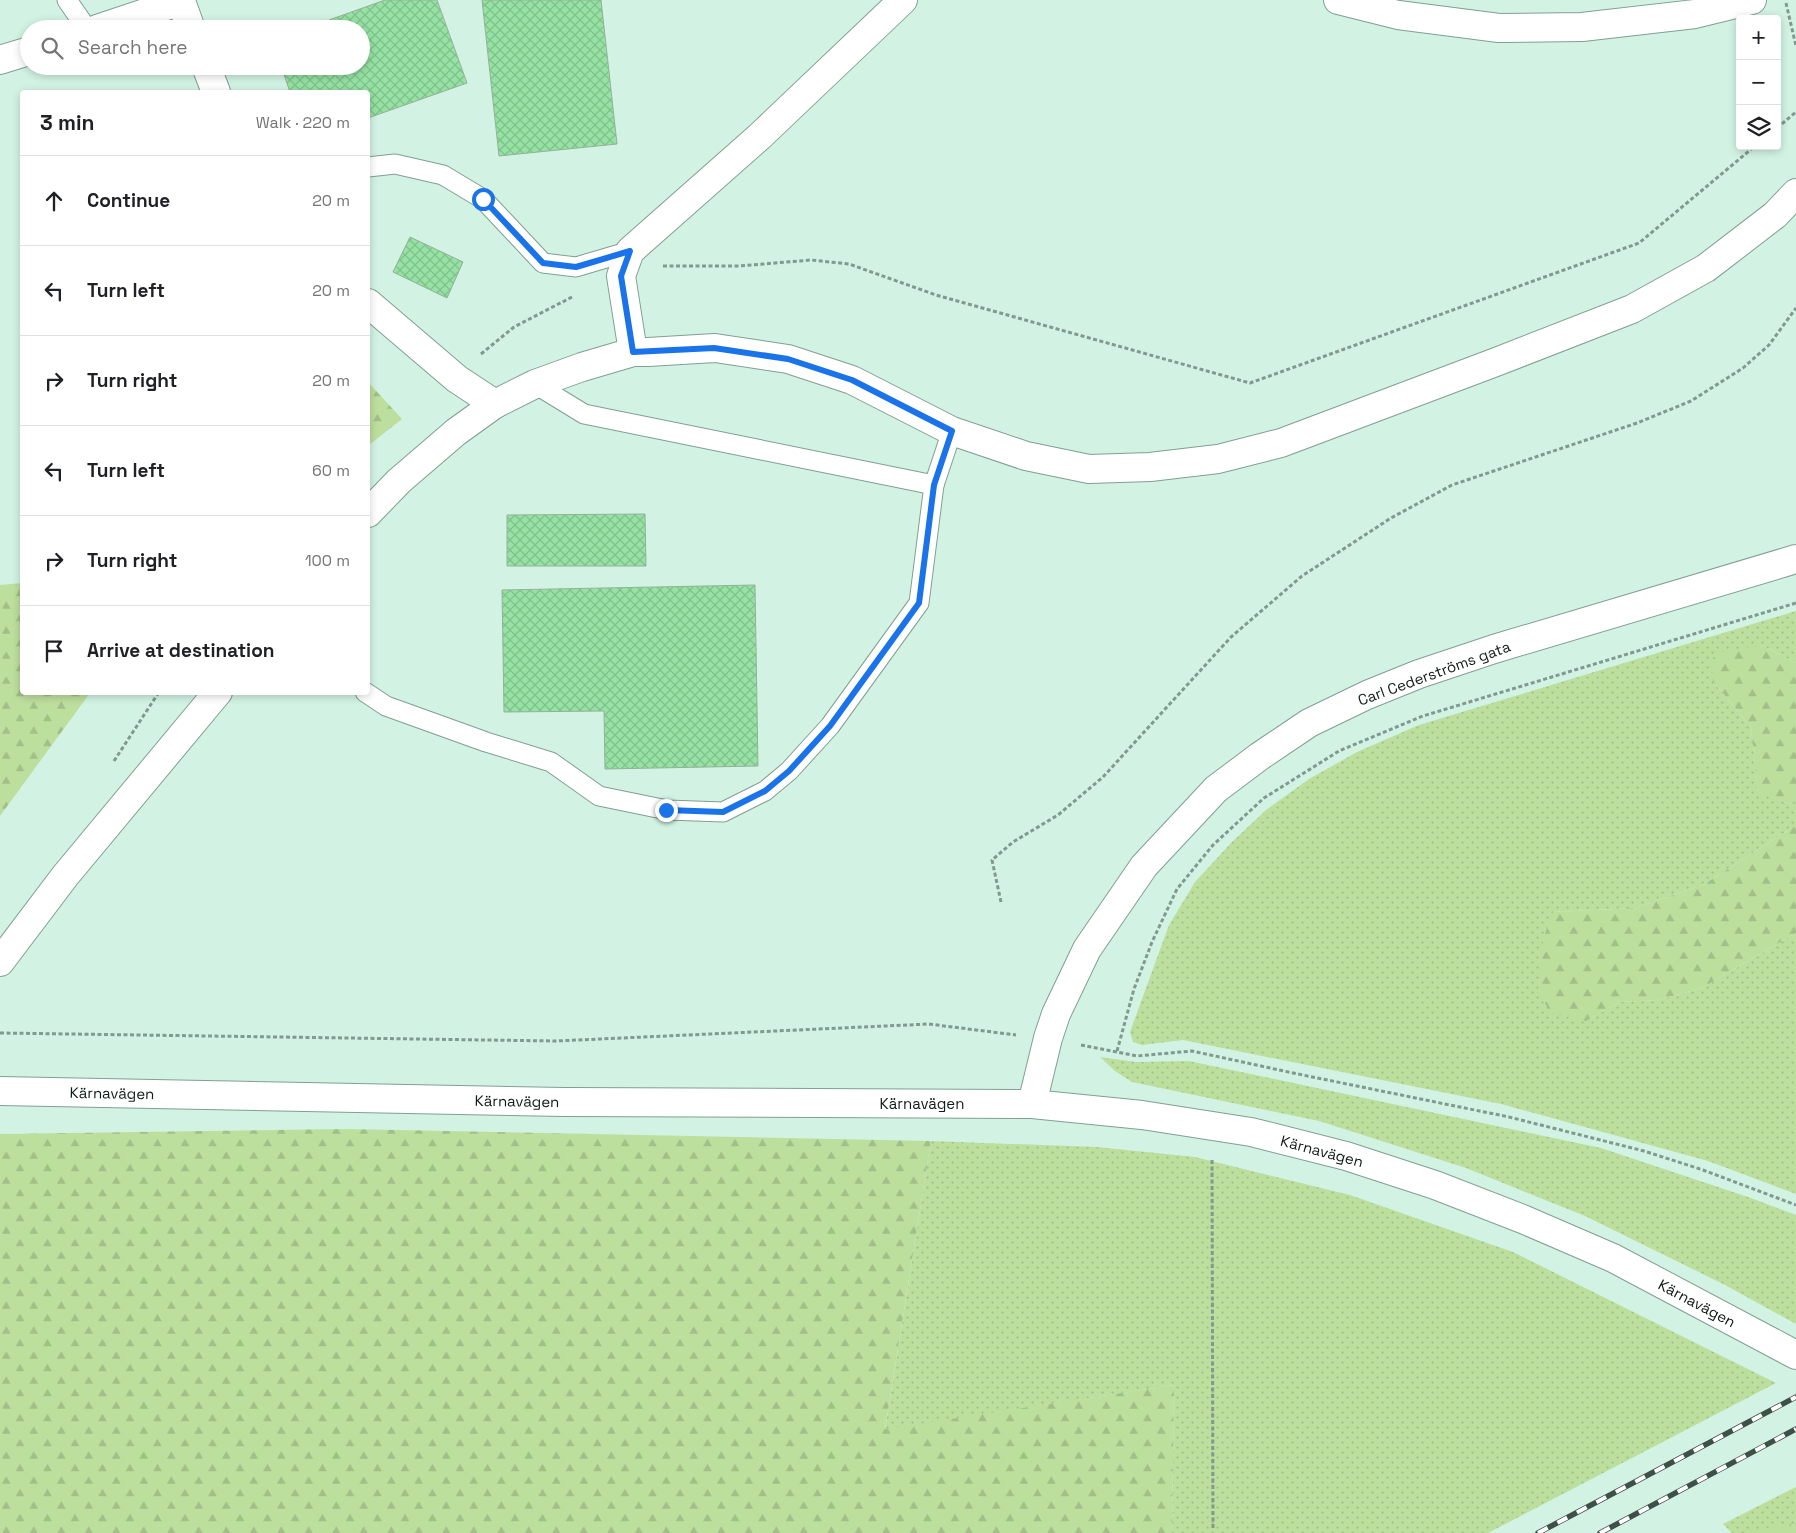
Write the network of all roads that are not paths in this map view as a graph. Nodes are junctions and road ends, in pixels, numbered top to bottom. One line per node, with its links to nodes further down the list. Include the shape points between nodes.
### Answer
1 (67, 0): 6 (lane)
2 (903, 0): 15 (street)
3 (1338, 0): 4 (street, via 1398,15 1499,28 1582,27 1695,14)
4 (1752, 0)
5 (183, 1): 7 (street); 8 (street)
6 (81, 20)
7 (124, 20)
8 (188, 20)
9 (20, 54): 10 (street)
10 (0, 60)
11 (209, 75): 12 (street)
12 (215, 90)
13 (370, 167): 15 (lane, via 396,164 443,175 483,199 543,263 576,267)
14 (1796, 194): 20 (street, via 1775,215 1706,268 1632,309 1281,442 1218,459 1150,467 1089,469 1026,456)
15 (625, 263): 17 (street)
16 (370, 305): 19 (street, via 457,379)
17 (633, 352): 18 (street); 20 (street, via 714,348 788,359 852,380)
18 (535, 384): 19 (street); 21 (lane, via 584,414)
19 (495, 404): 22 (street, via 456,432)
20 (952, 431): 21 (lane)
21 (934, 485): 25 (lane, via 919,603 830,726 789,771 765,791 723,812 666,810 599,796 551,762 386,706)
22 (370, 511)
23 (1796, 560): 28 (street, Carl Cederströms gata, via 1503,647 1367,694 1309,723 1260,756 1216,789 1144,866 1087,949 1056,1014)
24 (216, 695): 26 (street, via 65,876)
25 (370, 695)
26 (0, 962)
27 (0, 1091): 28 (street, Kärnavägen, via 565,1102)
28 (1032, 1104): 29 (street, Kärnavägen, via 1142,1115 1251,1132 1346,1156 1435,1185 1613,1258)
29 (1786, 1349)

